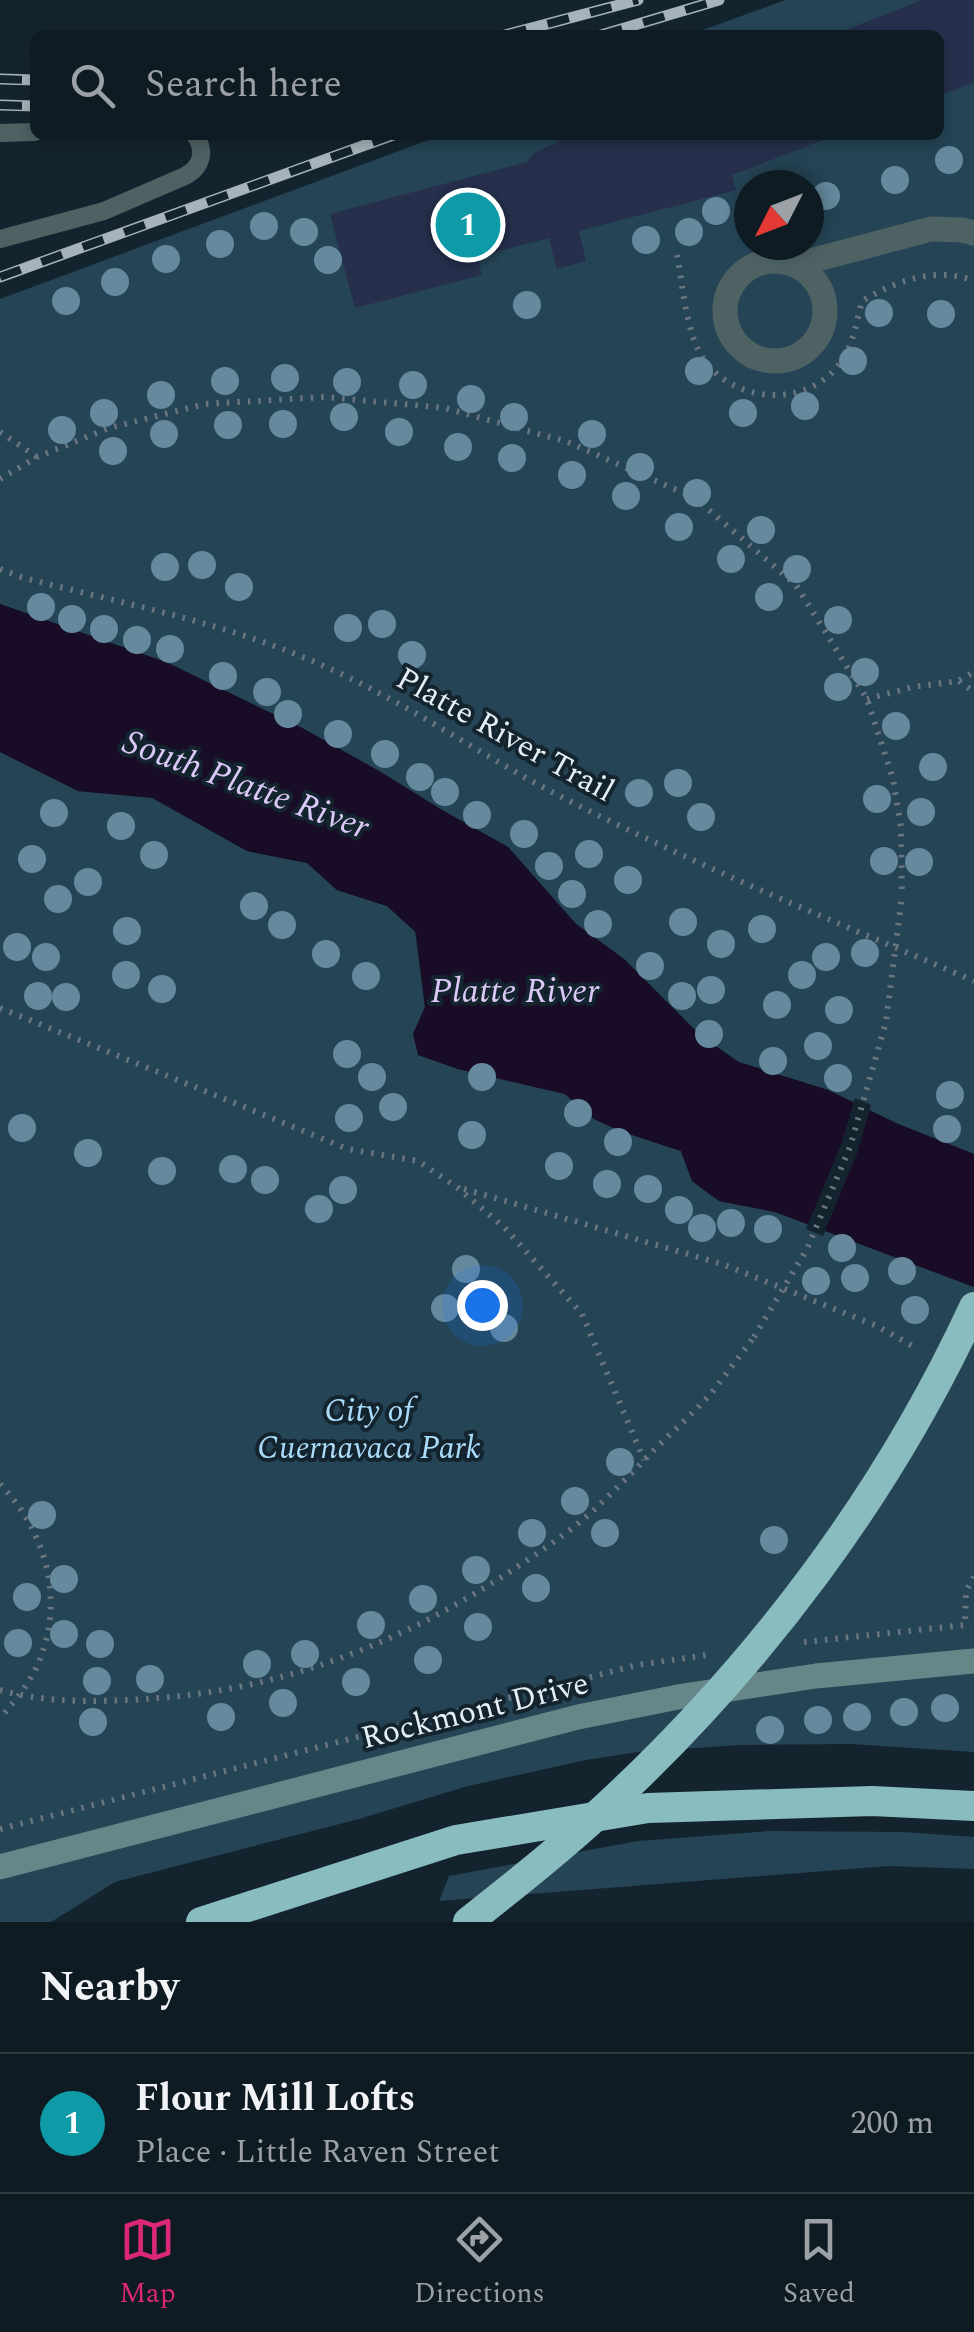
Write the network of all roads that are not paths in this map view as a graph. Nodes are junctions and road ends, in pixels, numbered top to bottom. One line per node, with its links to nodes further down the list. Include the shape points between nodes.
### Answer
1 (30, 132): 2 (lane)
2 (0, 133)
3 (198, 140): 5 (lane, via 202,156 185,176 104,211)
4 (974, 233): 6 (street, via 932,229)
5 (0, 238)
6 (795, 264): 6 (street, via 764,261 749,267 729,292 726,323 759,359 792,358 819,338 826,304 810,274)
7 (974, 1307): 12 (highway, bridge, via 884,1474 750,1656 620,1794)
8 (974, 1661): 10 (street, Rockmont Drive, via 816,1676 578,1717)
9 (974, 1806): 11 (highway, via 872,1801 648,1808 456,1840)
10 (0, 1867)
11 (201, 1922)
12 (468, 1922)

